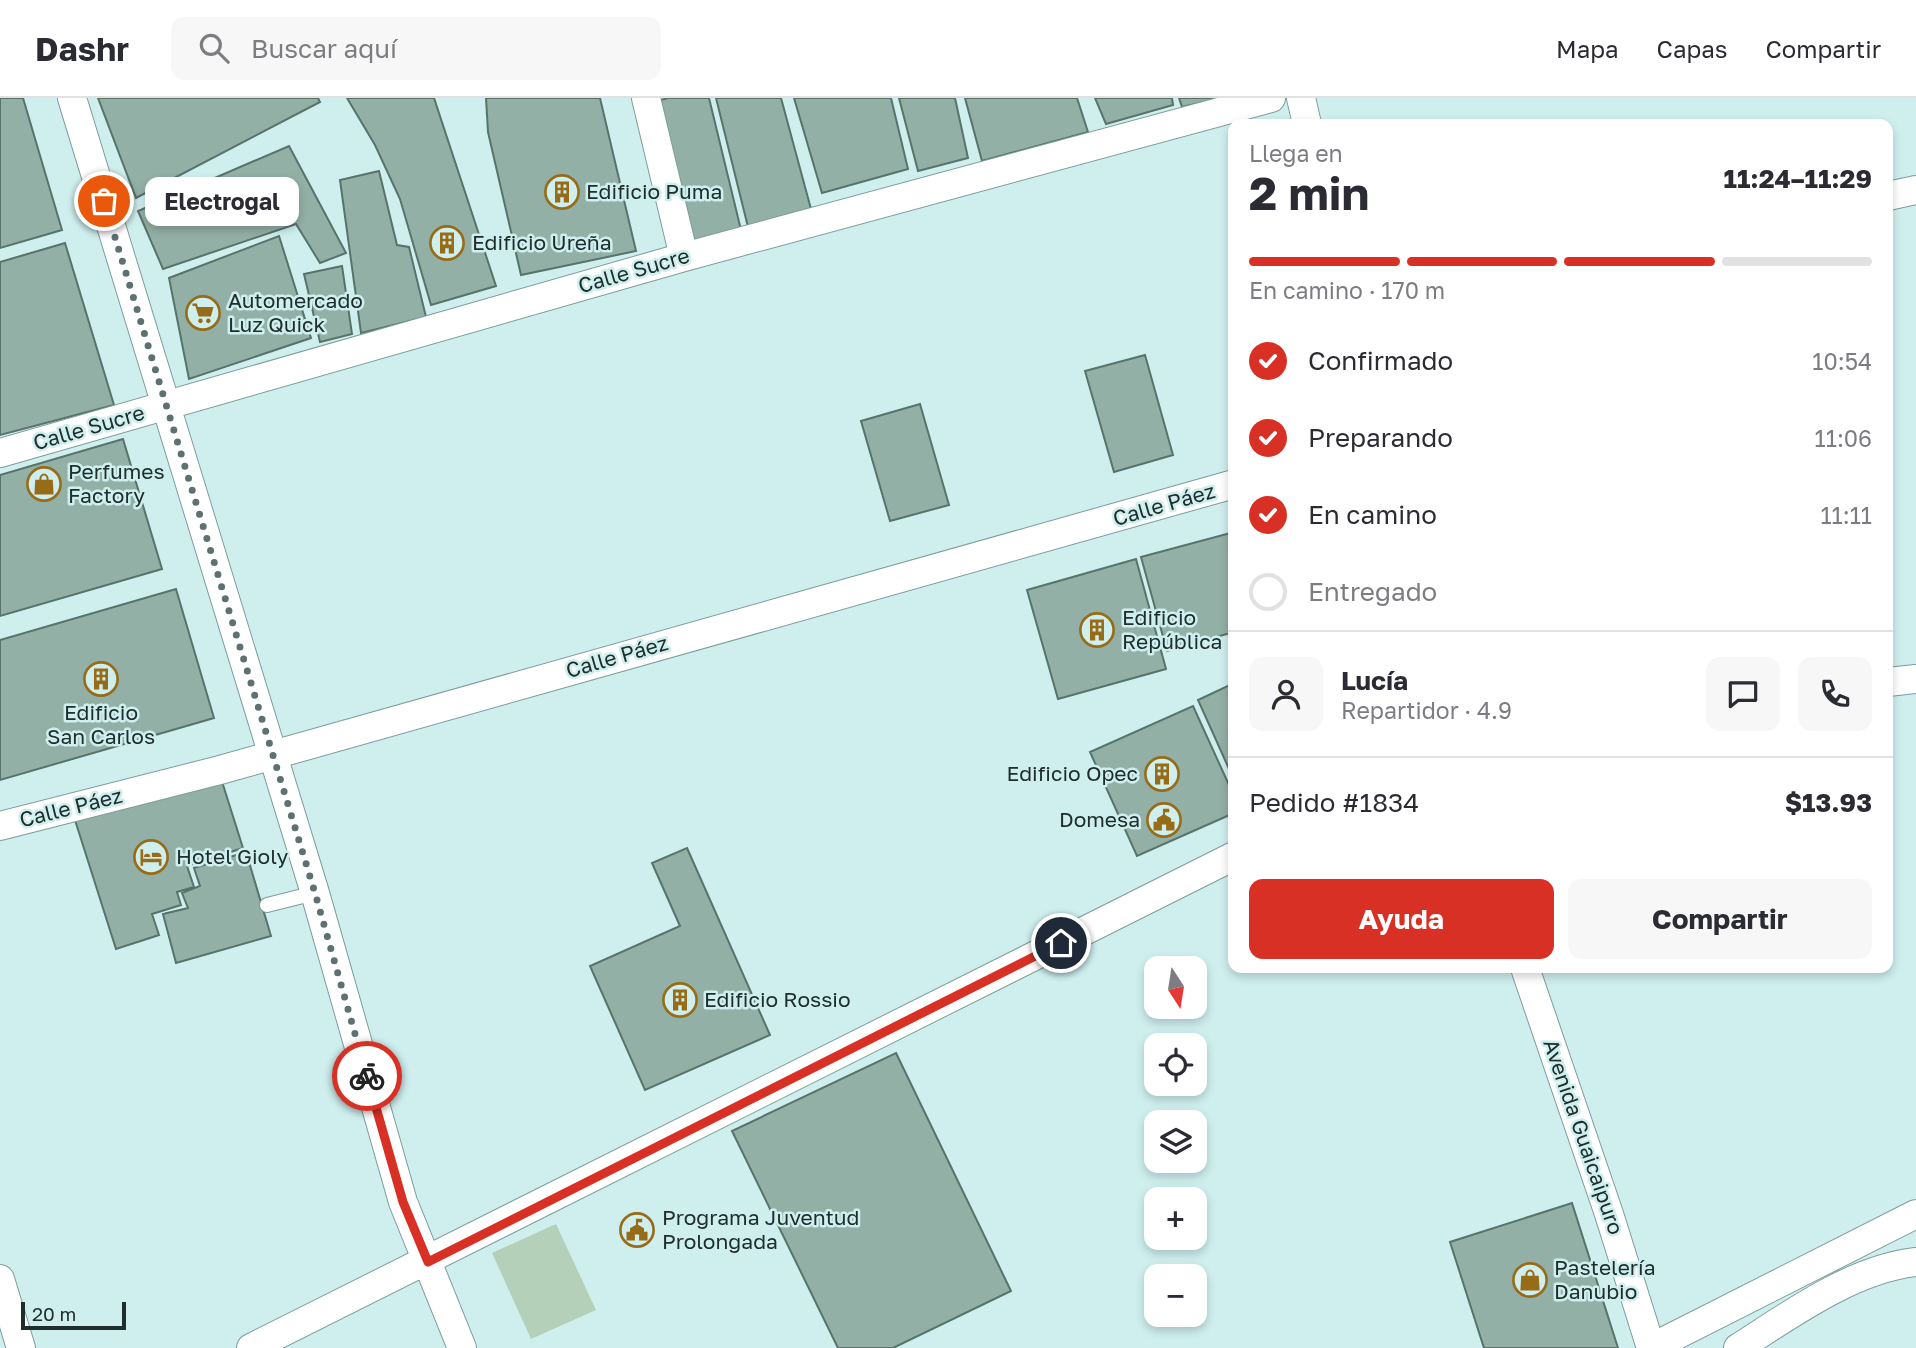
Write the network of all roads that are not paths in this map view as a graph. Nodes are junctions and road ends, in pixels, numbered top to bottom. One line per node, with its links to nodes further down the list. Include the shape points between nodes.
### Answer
1 (72, 98): 9 (street)
2 (646, 98): 8 (street)
3 (1271, 98): 8 (street, Calle Sucre)
4 (1301, 98): 5 (street)
5 (1306, 119)
6 (1916, 190): 7 (street)
7 (1893, 195)
8 (684, 257): 9 (street, Calle Sucre)
9 (167, 406): 10 (street, Calle Sucre); 14 (street)
10 (0, 453)
11 (1228, 486): 14 (street, Calle Páez)
12 (1916, 679): 13 (street)
13 (1893, 681)
14 (271, 755): 15 (street, Calle Páez); 17 (street)
15 (0, 826)
16 (1228, 859): 21 (street)
17 (315, 893): 18 (lane); 21 (street, via 403,1202)
18 (267, 905)
19 (1527, 973): 28 (street, Avenida Guaicaipuro)
20 (1916, 1214): 28 (street)
21 (428, 1262): 26 (street); 27 (street)
22 (1916, 1262): 24 (street, via 1880,1270 1846,1285)
23 (0, 1279): 25 (street)
24 (1754, 1344)
25 (21, 1348)
26 (251, 1348)
27 (462, 1348)
28 (1651, 1348)

